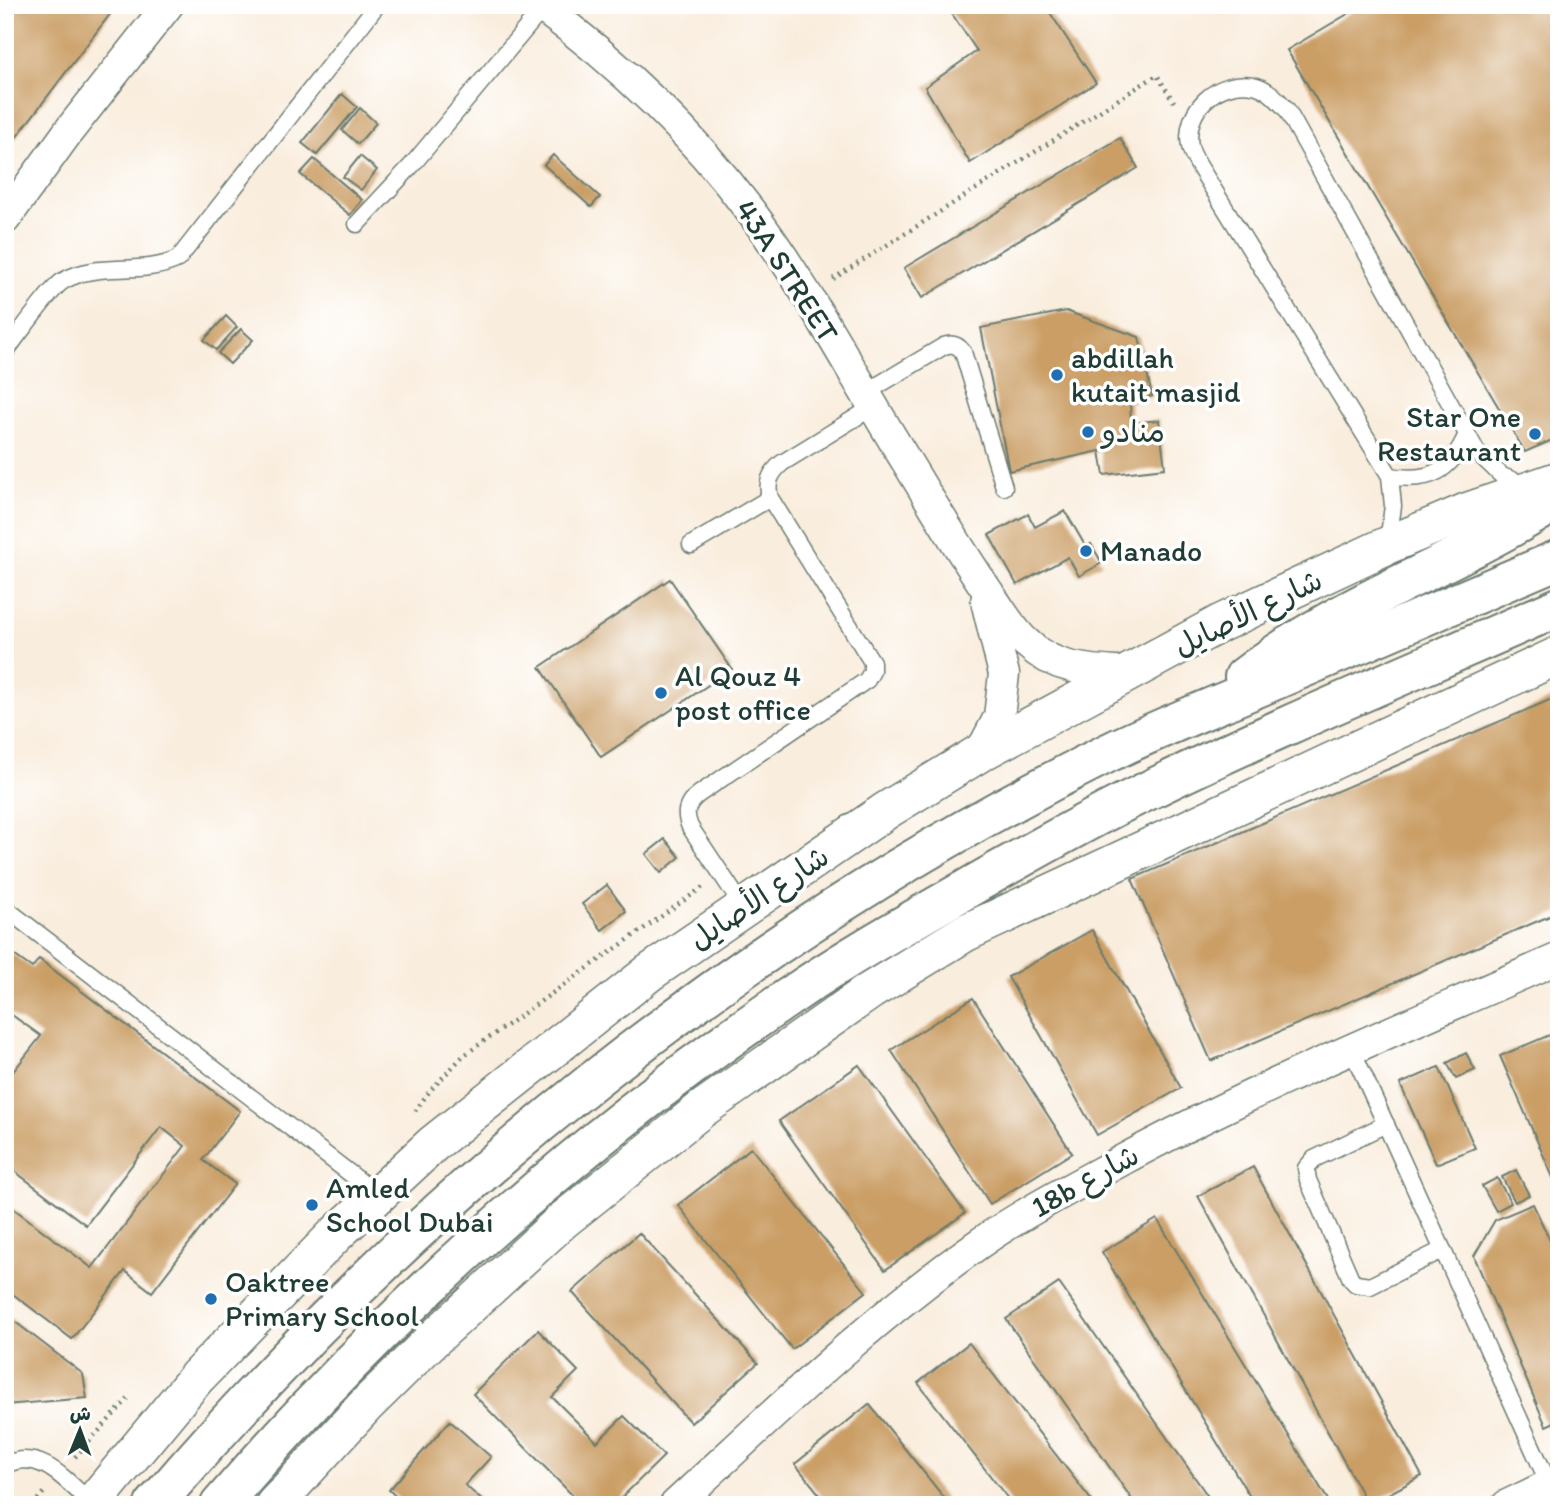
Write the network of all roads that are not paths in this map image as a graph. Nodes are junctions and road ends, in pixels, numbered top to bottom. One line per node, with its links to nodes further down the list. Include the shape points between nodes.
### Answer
1 (168, 5): 4 (street)
2 (377, 5): 6 (lane, via 178,259 161,267 84,272 60,282)
3 (541, 7): 5 (lane, via 412,165); 7 (street, 43A STREET, via 591,44 717,168 753,215)
4 (6, 215)
5 (357, 224)
6 (5, 352)
7 (869, 400): 10 (lane, via 944,346 960,347); 12 (lane, via 774,470 769,478); 16 (street, 43A STREET)
8 (1467, 434): 9 (lane, via 1446,467 1409,480); 9 (lane, via 1287,110 1273,95 1254,85 1233,85 1213,92 1198,107 1190,126 1190,146 1199,166); 11 (lane, via 1477,452 1502,476)
9 (1390, 477): 14 (lane, via 1393,506)
10 (1004, 487)
11 (1550, 489): 14 (street, شارع الأصايل, via 1466,512); 20 (main road, via 1462,554 1302,636)
12 (770, 498): 13 (lane); 23 (lane, via 872,662 872,671 867,680 699,794 686,808 690,827)
13 (691, 545)
14 (1388, 545): 19 (street, شارع الأصايل, via 1221,623)
15 (1559, 559): 20 (main road)
16 (980, 581): 19 (street, 43A STREET, via 1013,628 1042,657 1081,669); 21 (street, 43A STREET, via 1004,674 999,718)
17 (1559, 607): 33 (main road, via 1132,798 914,919 789,997 671,1081 494,1227 329,1385)
18 (1559, 655): 34 (street, via 965,933 870,991 702,1109 552,1230 366,1405)
19 (1128, 673): 21 (street, شارع الأصايل)
20 (1208, 709): 32 (main road, via 1111,751 880,879 641,1043 441,1207 262,1383)
21 (981, 752): 23 (street, شارع الأصايل)
22 (5, 908): 27 (lane)
23 (744, 908): 27 (street, شارع الأصايل, via 543,1056 433,1144)
24 (1559, 958): 25 (street, 18b شارع)
25 (1352, 1050): 26 (lane); 35 (street, 18b شارع, via 1170,1134 982,1241 837,1356)
26 (1386, 1125): 28 (lane); 28 (lane, via 1314,1159 1306,1168 1351,1279 1370,1286)
27 (378, 1195): 31 (street, شارع الأصايل, via 197,1377)
28 (1442, 1250): 30 (lane)
29 (5, 1465): 31 (lane, via 37,1460)
30 (1554, 1482): 36 (street)
31 (92, 1504)
32 (154, 1505)
33 (220, 1505)
34 (274, 1505)
35 (675, 1505)
36 (1507, 1505)

